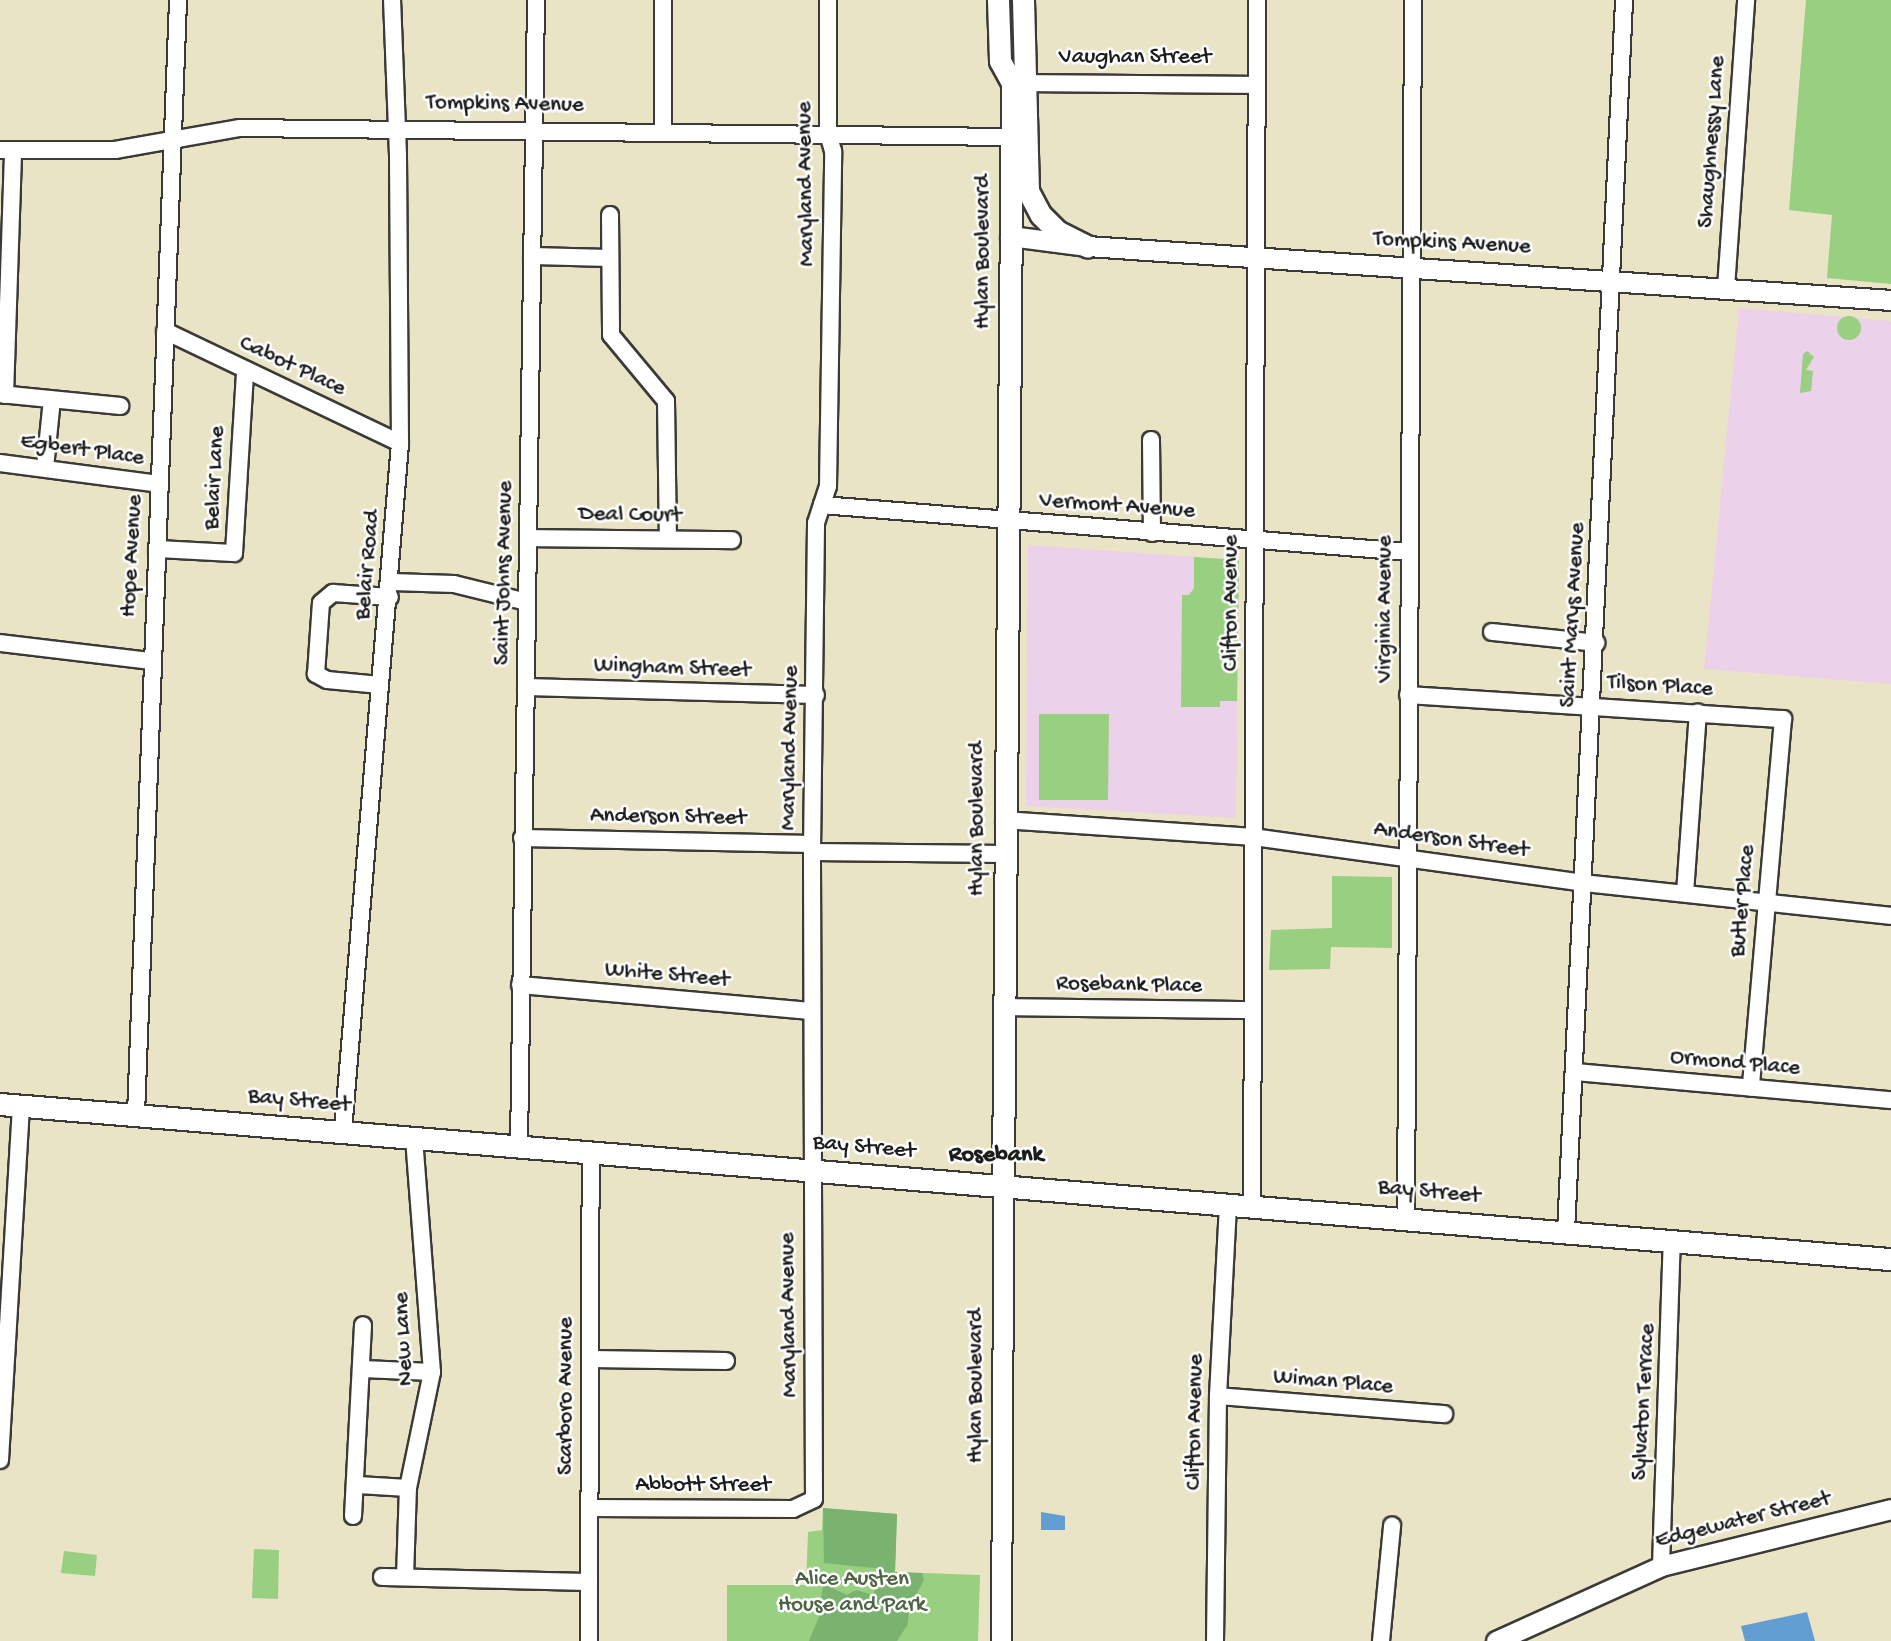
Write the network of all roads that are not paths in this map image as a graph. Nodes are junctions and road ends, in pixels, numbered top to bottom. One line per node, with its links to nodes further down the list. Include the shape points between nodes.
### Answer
1 (178, 0): 19 (street, Hope Avenue)
2 (392, 0): 14 (street, Belair Road)
3 (536, 0): 15 (street, Saint Johns Avenue)
4 (663, 0): 16 (street)
5 (828, 0): 17 (street, Maryland Avenue)
6 (998, 0): 12 (main road, Hylan Boulevard, via 1000,61)
7 (1023, 0): 12 (main road, Hylan Boulevard)
8 (1257, 0): 13 (street, Clifton Avenue)
9 (1413, 0): 27 (street, Virginia Avenue)
10 (1625, 0): 28 (street, Saint Marys Avenue)
11 (1746, 0): 29 (street, Shaughnessy Lane)
12 (1018, 83): 13 (street, Vaughan Street); 18 (main road, Hylan Boulevard); 23 (main road, via 1028,191 1041,215 1057,231)
13 (1257, 85): 25 (street, Clifton Avenue)
14 (396, 127): 15 (street, Tompkins Avenue); 19 (street, Tompkins Avenue, via 240,128); 38 (street, Belair Road)
15 (533, 131): 16 (street, Tompkins Avenue); 24 (street, Saint Johns Avenue)
16 (663, 132): 17 (street, Tompkins Avenue)
17 (828, 133): 18 (street, Tompkins Avenue); 42 (street, Maryland Avenue, via 833,150 828,473)
18 (1011, 137): 22 (main road, Hylan Boulevard)
19 (172, 139): 20 (street, Tompkins Avenue, via 115,150); 32 (street, Hope Avenue)
20 (7, 150): 30 (street)
21 (610, 215): 26 (street)
22 (1010, 236): 23 (street, Tompkins Avenue); 43 (main road, Hylan Boulevard)
23 (1087, 246): 25 (street, Tompkins Avenue)
24 (532, 256): 26 (street); 45 (street, Saint Johns Avenue)
25 (1256, 257): 27 (street, Tompkins Avenue); 47 (street, Clifton Avenue)
26 (610, 258): 46 (street, via 611,335 666,401)
27 (1411, 267): 28 (street, Tompkins Avenue); 50 (street, Virginia Avenue)
28 (1612, 278): 29 (street, Tompkins Avenue); 55 (street, Saint Marys Avenue)
29 (1726, 288): 31 (street, Tompkins Avenue)
30 (4, 294): 34 (street)
31 (1891, 300)
32 (165, 331): 33 (street, Cabot Place); 41 (street, Hope Avenue)
33 (245, 371): 38 (street, Cabot Place); 49 (street, Belair Lane, via 233,553)
34 (3, 394): 35 (street)
35 (52, 399): 36 (street); 40 (street)
36 (120, 406)
37 (1151, 440): 44 (street)
38 (400, 443): 51 (street, Belair Road)
39 (0, 463): 40 (street, Egbert Place)
40 (45, 468): 41 (street, Egbert Place)
41 (159, 484): 49 (street, Hope Avenue)
42 (822, 505): 43 (street, Vermont Avenue); 59 (street, Maryland Avenue, via 816,523)
43 (1005, 521): 44 (street, Vermont Avenue); 64 (main road, Hylan Boulevard)
44 (1152, 533): 47 (street, Vermont Avenue)
45 (528, 537): 46 (street, Deal Court); 52 (street, Saint Johns Avenue)
46 (668, 538): 48 (street, Deal Court)
47 (1255, 539): 50 (street, Vermont Avenue); 65 (street, Clifton Avenue)
48 (732, 540)
49 (157, 549): 56 (street, Hope Avenue)
50 (1409, 552): 60 (street, Virginia Avenue)
51 (391, 589): 52 (street, via 468,586); 57 (street, Belair Road); 57 (street, via 333,593 321,603 316,674 327,680)
52 (527, 602): 58 (street, Saint Johns Avenue)
53 (1492, 632): 55 (street)
54 (0, 643): 56 (street)
55 (1596, 643): 61 (street, Saint Marys Avenue)
56 (150, 661): 82 (street, Hope Avenue)
57 (380, 684): 83 (street, Belair Road)
58 (526, 687): 59 (street, Wingham Street); 66 (street, Saint Johns Avenue)
59 (816, 695): 67 (street, Maryland Avenue)
60 (1408, 695): 61 (street, Tilson Place); 69 (street, Virginia Avenue)
61 (1593, 704): 62 (street, Tilson Place); 70 (street, Saint Marys Avenue)
62 (1698, 712): 63 (street, Tilson Place); 71 (street)
63 (1783, 719): 72 (street, Butler Place)
64 (1004, 820): 65 (street, Anderson Street); 68 (main road, Hylan Boulevard)
65 (1253, 837): 69 (street, Anderson Street); 76 (street, Clifton Avenue)
66 (522, 838): 67 (street, Anderson Street); 74 (street, Saint Johns Avenue)
67 (812, 848): 68 (street, Anderson Street); 77 (street, Maryland Avenue)
68 (1004, 854): 75 (main road, Hylan Boulevard)
69 (1408, 858): 70 (street, Anderson Street); 91 (street, Virginia Avenue)
70 (1583, 883): 71 (street, Anderson Street); 78 (street, Saint Marys Avenue)
71 (1685, 893): 72 (street, Anderson Street)
72 (1766, 904): 73 (street, Anderson Street); 79 (street, Butler Place)
73 (1891, 916)
74 (520, 985): 77 (street, White Street); 85 (street, Saint Johns Avenue)
75 (1005, 1007): 76 (street, Rosebank Place); 88 (main road, Hylan Boulevard)
76 (1252, 1010): 90 (street, Clifton Avenue)
77 (811, 1012): 87 (street, Maryland Avenue)
78 (1574, 1072): 79 (street, Ormond Place); 92 (street, Saint Marys Avenue)
79 (1751, 1088): 80 (street, Ormond Place)
80 (1891, 1100)
81 (11, 1105): 82 (main road, Bay Street); 103 (street)
82 (136, 1115): 83 (main road, Bay Street)
83 (343, 1131): 84 (main road, Bay Street)
84 (414, 1138): 85 (main road, Bay Street); 100 (street, New Lane)
85 (519, 1146): 86 (main road, Bay Street)
86 (591, 1152): 87 (main road, Bay Street); 97 (street, Scarboro Avenue)
87 (811, 1170): 88 (main road, Bay Street); 106 (street, Maryland Avenue)
88 (1003, 1185): 89 (main road, Bay Street); 116 (street, Hylan Boulevard)
89 (1228, 1204): 90 (main road, Bay Street); 101 (street, Clifton Avenue)
90 (1252, 1206): 91 (main road, Bay Street)
91 (1406, 1218): 92 (main road, Bay Street)
92 (1566, 1232): 93 (main road, Bay Street)
93 (1672, 1240): 95 (main road, Bay Street); 111 (street, Sylvaton Terrace, via 1672,1344)
94 (1891, 1248): 95 (street)
95 (1891, 1259)
96 (363, 1325): 99 (street)
97 (590, 1359): 98 (street); 107 (street, Scarboro Avenue)
98 (726, 1361)
99 (363, 1369): 100 (street); 104 (street)
100 (432, 1372): 105 (street, New Lane)
101 (1218, 1396): 102 (street, Wiman Place); 117 (street, Clifton Avenue)
102 (1444, 1414)
103 (0, 1460)
104 (358, 1485): 105 (street); 109 (street)
105 (408, 1488): 113 (street, New Lane)
106 (814, 1499): 107 (street, Abbott Street, via 793,1509)
107 (590, 1508): 114 (street, Scarboro Avenue)
108 (1891, 1509): 111 (street, Edgewater Street)
109 (353, 1516)
110 (1392, 1526): 118 (street)
111 (1661, 1566): 119 (street, Edgewater Street)
112 (382, 1577): 113 (street)
113 (405, 1577): 114 (street)
114 (589, 1582): 115 (street, Scarboro Avenue)
115 (589, 1641)
116 (1001, 1641)
117 (1215, 1641)
118 (1381, 1641)
119 (1496, 1641)

